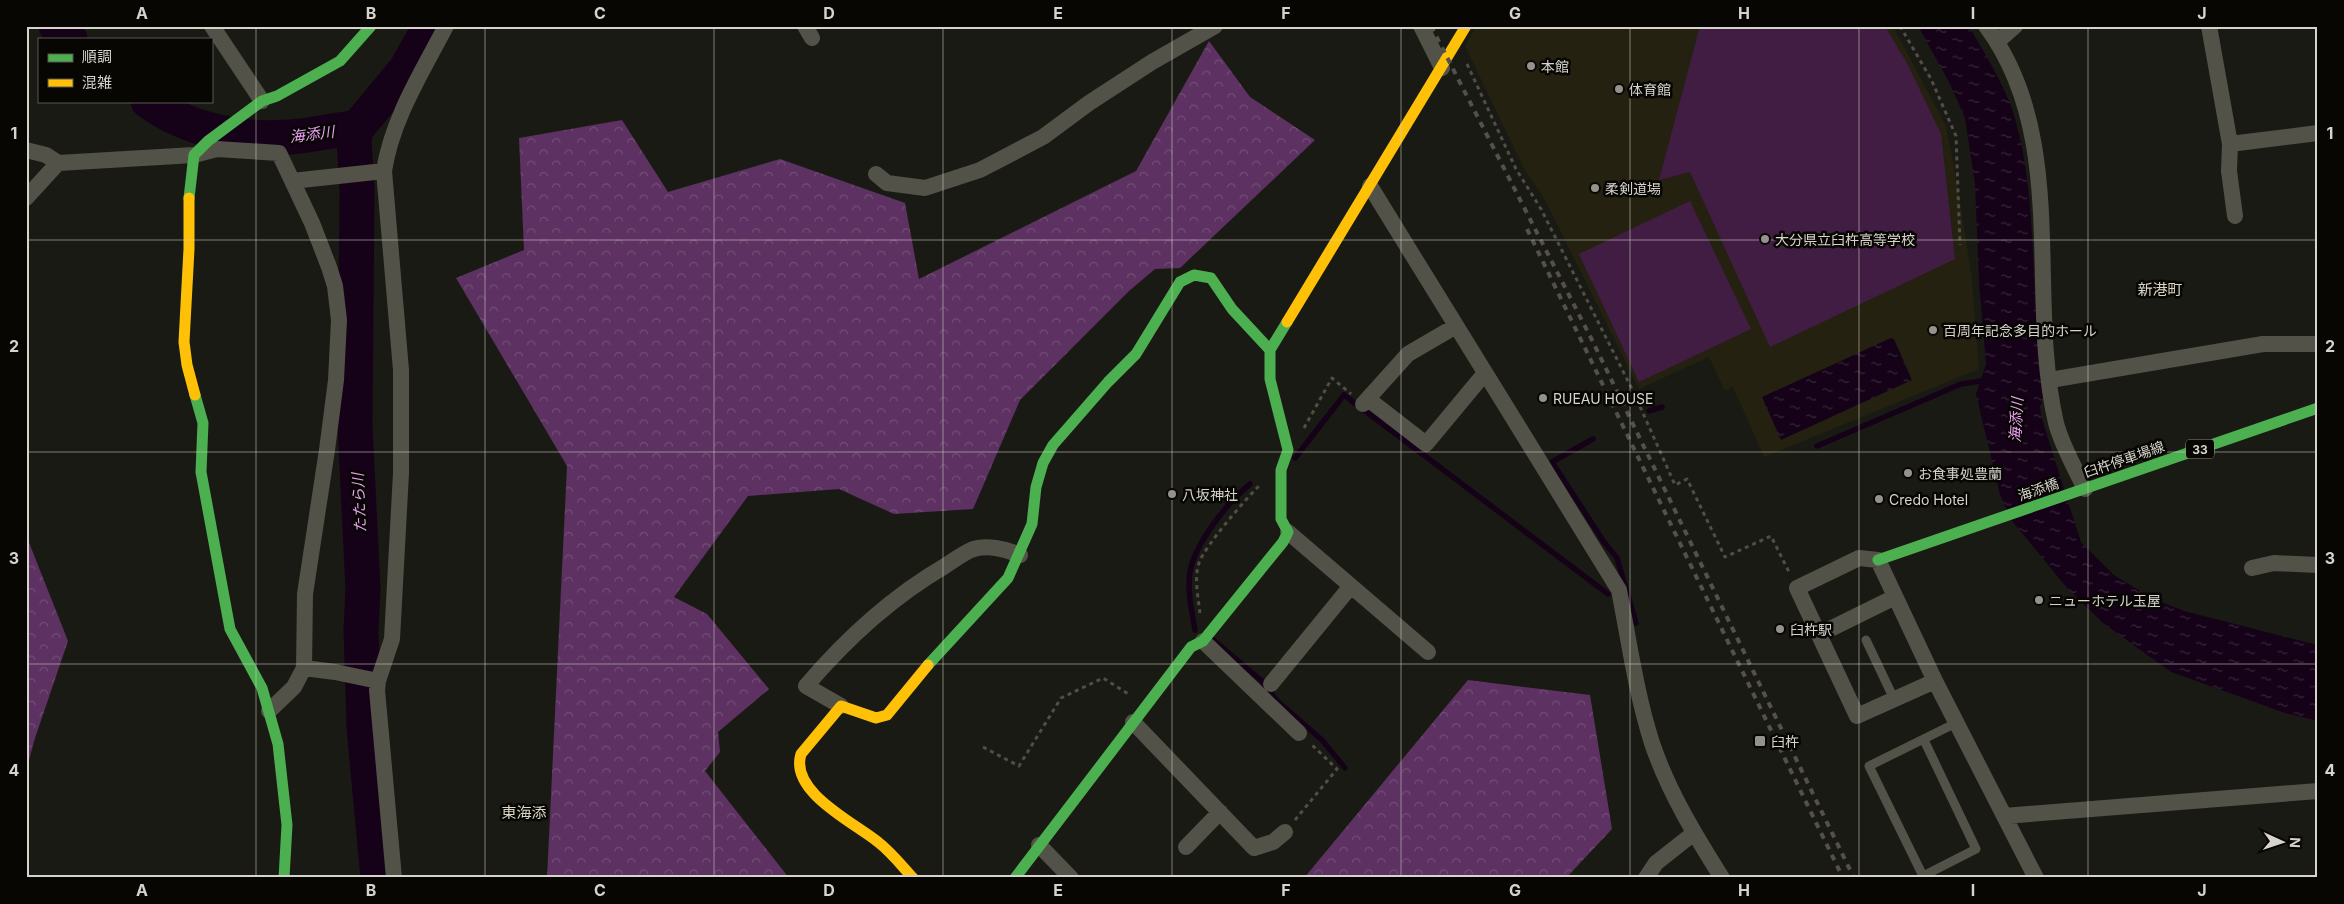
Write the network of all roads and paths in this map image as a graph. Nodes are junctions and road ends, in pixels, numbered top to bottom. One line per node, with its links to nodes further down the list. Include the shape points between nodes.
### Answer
1 (212, 26): 14 (street)
2 (372, 26): 14 (street, via 340,61 277,96)
3 (446, 26): 20 (street, via 404,109)
4 (1215, 26): 21 (street, via 1120,82 1043,137 980,170 925,188 887,183)
5 (1421, 26): 13 (street)
6 (1466, 26): 11 (street)
7 (1900, 26): 26 (path, via 1931,79 1956,136)
8 (1986, 26): 12 (street)
9 (2015, 26): 12 (street)
10 (2209, 26): 16 (street)
11 (1457, 42): 13 (street); 43 (path, via 1516,170 1541,209 1634,392 1676,485 1687,479 1725,556 1771,536)
12 (1998, 42): 31 (street, via 2021,93 2036,154 2044,336)
13 (1442, 68): 23 (street)
14 (262, 100): 18 (street)
15 (2318, 133): 16 (street)
16 (2230, 144): 25 (street, via 2229,171)
17 (26, 150): 19 (street)
18 (194, 155): 19 (street); 22 (street, via 217,149 278,153); 56 (street, via 189,189 184,342 203,423 201,472 230,629 262,688)
19 (58, 163): 24 (street)
20 (381, 172): 22 (street); 51 (street, via 401,370 402,473 392,639)
21 (876, 174)
22 (292, 181): 49 (street, via 312,223 335,286 339,320 336,380 305,594)
23 (1370, 186): 27 (street); 29 (street)
24 (26, 198)
25 (2235, 216)
26 (1960, 245)
27 (1456, 326): 30 (street); 32 (street, via 1408,354)
28 (2318, 344): 31 (street, via 2263,344)
29 (1270, 350): 34 (street, via 1270,379); 38 (street, via 1232,309 1211,278 1194,275 1180,282 1136,354 1053,445 1036,487 1032,524)
30 (1485, 373): 32 (street, via 1426,444); 66 (street, via 1619,590 1632,668 1652,744)
31 (2050, 380): 36 (street, via 2056,423)
32 (1366, 402): 34 (path, via 1332,378 1293,447)
33 (2318, 408): 36 (street, 臼杵停車場線 / 33)
34 (1288, 450): 35 (street)
35 (1281, 470): 37 (street, via 1281,519); 46 (path, via 1248,495 1200,560 1198,595)
36 (2084, 489): 39 (street, 海添橋 / 33)
37 (1288, 532): 42 (street); 46 (street)
38 (1020, 555): 54 (street, via 1008,578 917,677 887,715 876,718); 54 (street, via 989,547 972,549 889,603 806,686)
39 (1878, 560): 43 (street, 33, via 1859,558); 44 (street)
40 (2318, 565): 41 (street, via 2274,563)
41 (2252, 568)
42 (1351, 586): 48 (street); 52 (street)
43 (1797, 588): 45 (street)
44 (1895, 597): 45 (street); 50 (street)
45 (1820, 634): 53 (street, via 1857,716)
46 (1205, 638): 55 (street, via 1191,647); 59 (street)
47 (1866, 640): 53 (lane)
48 (1428, 652)
49 (304, 668): 51 (street); 56 (street, via 294,687)
50 (1935, 680): 53 (street); 58 (street)
51 (376, 681): 71 (street)
52 (1271, 684)
53 (1894, 699)
54 (841, 706): 69 (street, via 801,754 800,772 818,801 860,828)
55 (1146, 706): 57 (street); 61 (path, via 1103,678 1061,698 1019,766)
56 (269, 711): 70 (street, via 278,744 285,798)
57 (1133, 722): 63 (street); 67 (street)
58 (1956, 723): 60 (lane); 64 (street)
59 (1299, 733): 65 (path, via 1338,769)
60 (1924, 740): 60 (lane, via 1869,766 1923,876 1976,848)
61 (983, 747)
62 (2318, 791): 64 (street)
63 (1220, 812): 65 (street, via 1254,848 1273,842); 68 (street)
64 (2004, 816): 78 (street)
65 (1285, 832)
66 (1694, 833): 76 (street, via 1656,863); 77 (street)
67 (1039, 845): 74 (street); 75 (street)
68 (1186, 847)
69 (896, 857): 72 (street); 73 (street)
70 (284, 878)
71 (394, 878)
72 (895, 878)
73 (913, 878)
74 (1015, 878)
75 (1071, 878)
76 (1646, 878)
77 (1722, 878)
78 (2036, 878)

